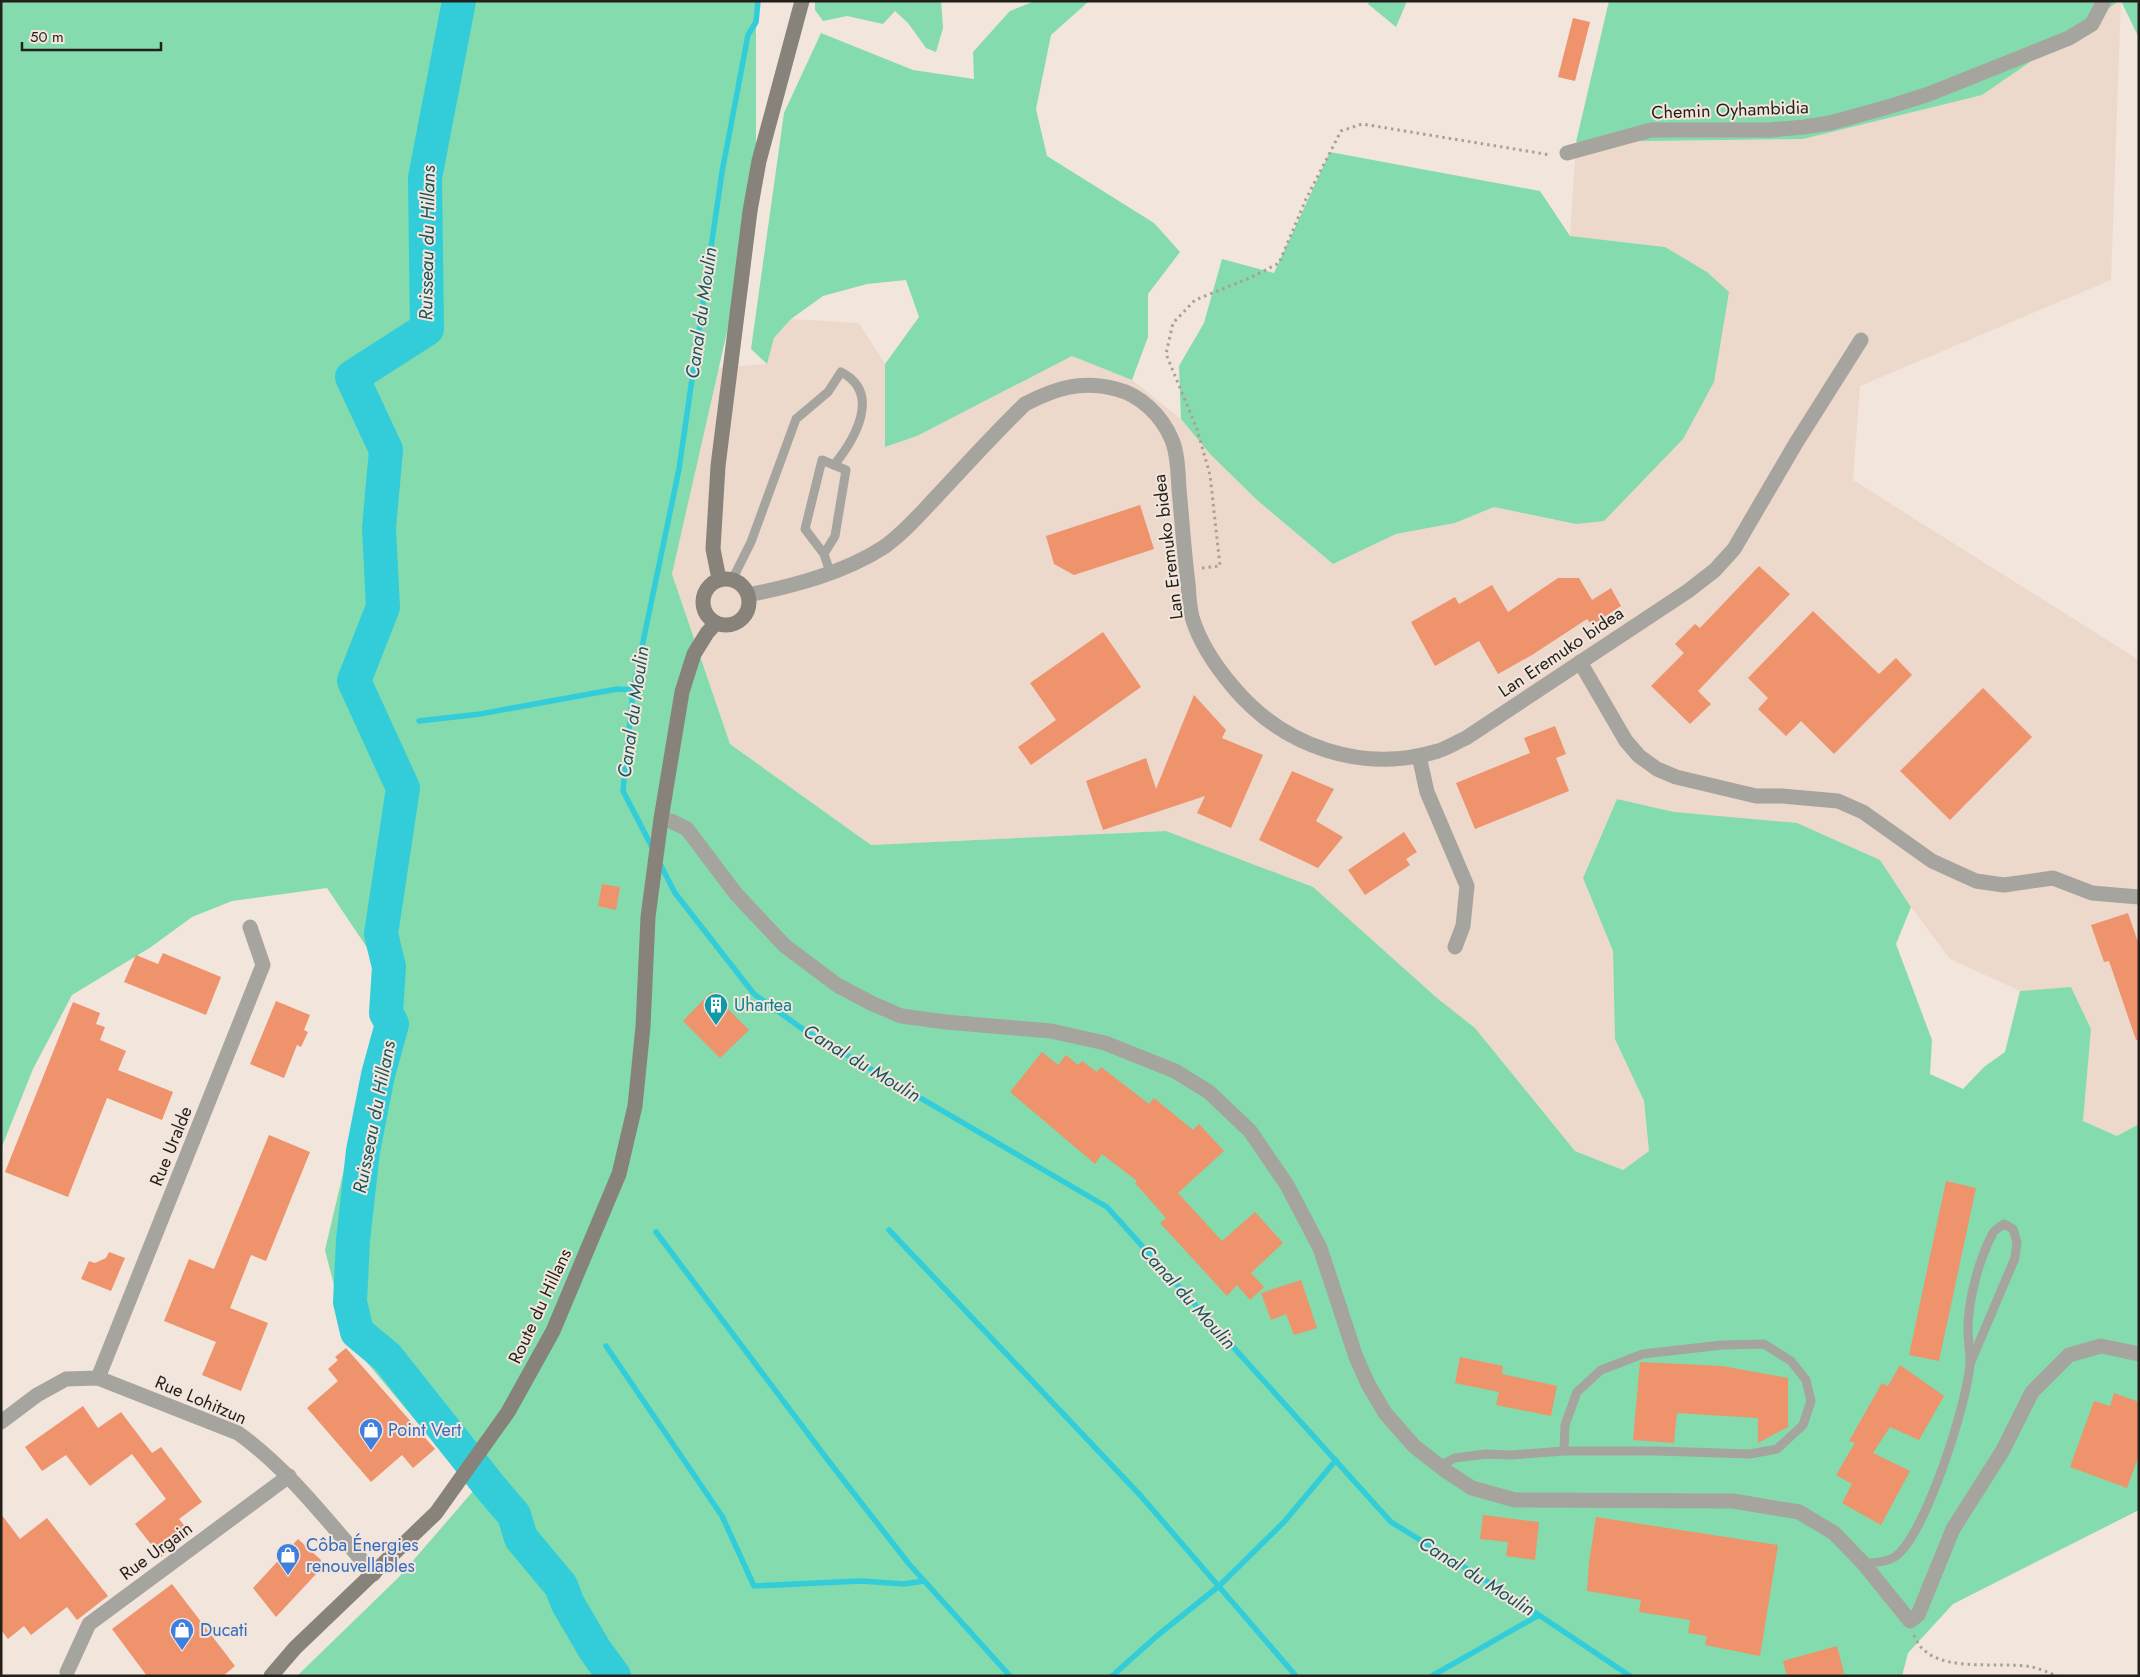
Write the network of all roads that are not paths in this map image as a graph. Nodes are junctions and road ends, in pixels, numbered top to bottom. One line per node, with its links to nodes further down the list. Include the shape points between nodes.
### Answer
1 (802, 1): 8 (street, via 759,161 750,211 716,486 713,549)
2 (2104, 1): 3 (street, Chemin Oyhambidia, via 2092,24 2069,38 1888,107 1804,127 1651,130)
3 (1567, 153)
4 (1861, 340): 11 (street, Lan Eremuko bidea, via 1734,550 1688,591)
5 (834, 465): 6 (lane, via 846,470 835,536); 6 (lane, via 822,460 805,529); 8 (lane, via 848,448 863,412 857,384 841,372 828,392 796,420 751,542)
6 (824, 554): 7 (lane)
7 (830, 572): 9 (street, Lan Eremuko bidea); 12 (street, Lan Eremuko bidea, via 877,551 905,529 1025,404 1049,392 1077,385 1128,392 1150,407 1164,424 1172,442 1192,616 1205,649 1222,675 1245,702 1274,726 1318,749 1362,758)
8 (726, 580): 9 (street, via 742,585); 10 (street, via 706,589 702,604)
9 (748, 595): 10 (street, via 748,607 740,620 724,625)
10 (716, 623): 13 (street, Route du Hillans, via 694,654 682,692)
11 (1580, 662): 12 (street, Lan Eremuko bidea, via 1466,738); 14 (street, via 1626,741 1657,769 1756,796 1838,801 1863,812 1932,861 1976,881 2004,885 2053,878 2092,893)
12 (1419, 756): 16 (street, via 1428,792 1467,886 1463,926)
13 (661, 819): 22 (street, via 687,829 736,894 785,946 837,985 871,1003 901,1016 1050,1031 1105,1043 1174,1071 1209,1092 1250,1131 1287,1185 1320,1248 1356,1356 1372,1391 1414,1446); 25 (street, Route du Hillans, via 648,917 643,1027 635,1106 619,1174 553,1331 508,1412 436,1513)
14 (2137, 899)
15 (250, 927): 19 (street, Rue Uralde, via 263,965)
16 (1455, 947)
17 (2139, 1354): 24 (street, via 2101,1346 2069,1355 2032,1392 2004,1450 1953,1529 1918,1615 1910,1621)
18 (1970, 1364): 18 (lane, via 1968,1327 1975,1280 1993,1232 2004,1224 2013,1229 2017,1242 2015,1258); 24 (lane, via 1956,1430 1925,1512 1909,1541 1895,1557)
19 (98, 1378): 20 (street, Rue Lohitzun, via 66,1379 37,1394); 23 (street, Rue Lohitzun, via 238,1433 256,1445)
20 (1, 1422)
21 (1564, 1451): 21 (lane, via 1750,1454 1777,1449 1803,1425 1811,1401 1806,1380 1790,1361 1764,1344 1643,1354 1601,1370 1577,1392 1565,1425); 22 (lane, via 1486,1454 1455,1458)
22 (1439, 1466): 24 (street, via 1472,1488 1515,1500 1733,1501 1799,1512 1834,1533)
23 (288, 1476): 25 (street, Rue Lohitzun); 26 (street, Rue Urgain, via 89,1624)
24 (1863, 1563)
25 (374, 1574): 27 (street, Route du Hillans)
26 (67, 1672)
27 (271, 1676)

